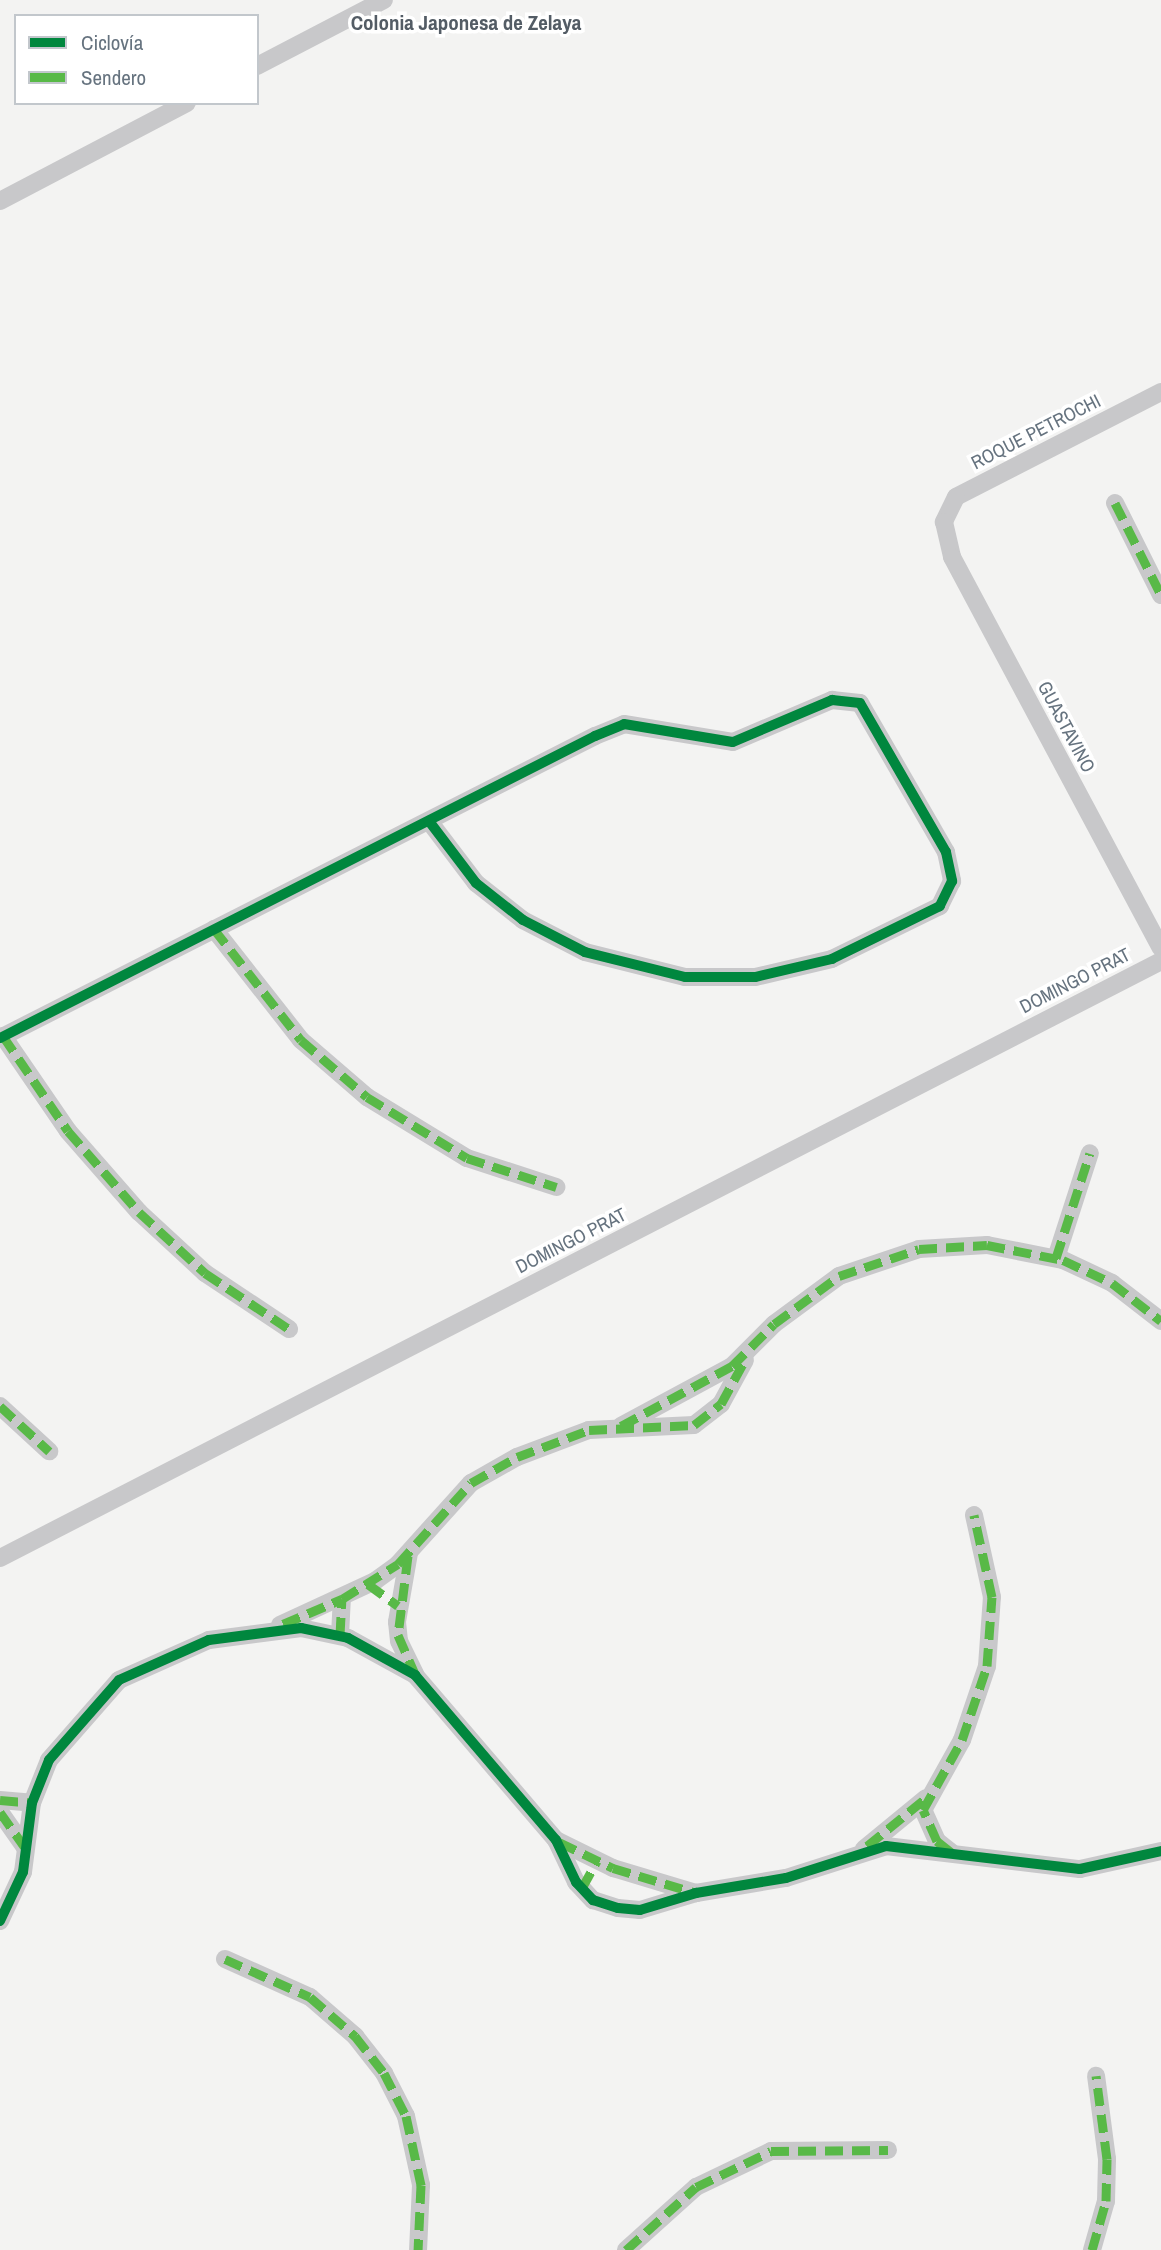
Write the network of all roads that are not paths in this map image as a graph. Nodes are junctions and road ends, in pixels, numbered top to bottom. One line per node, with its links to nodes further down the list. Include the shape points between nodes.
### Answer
1 (384, 0): 2 (street)
2 (259, 65)
3 (183, 105): 4 (street)
4 (0, 201)
5 (1161, 392): 7 (street, ROQUE PETROCHI, via 956,497)
6 (1115, 503): 8 (street)
7 (944, 522): 11 (street, GUASTAVINO, via 952,557)
8 (1161, 595)
9 (429, 821): 9 (street, via 476,883 523,920 585,952 685,977 755,977 832,959 940,906 952,881 946,852 875,721 850,699 819,704 733,742 696,740 647,724 612,727); 10 (street)
10 (214, 929): 13 (street); 15 (street, via 300,1040 367,1097 467,1157)
11 (1161, 948)
12 (1161, 961): 25 (street, DOMINGO PRAT)
13 (2, 1037): 18 (street, via 68,1131 139,1212 205,1273)
14 (1090, 1153): 16 (street)
15 (556, 1187)
16 (1056, 1258): 17 (street, via 1112,1283); 19 (street, via 962,1244 888,1255 839,1276)
17 (1161, 1321)
18 (289, 1329)
19 (755, 1341): 21 (street, via 732,1366); 21 (street, via 710,1415 682,1428)
20 (0, 1406): 22 (street)
21 (621, 1426): 24 (street, via 547,1443 471,1483)
22 (48, 1451)
23 (974, 1516): 34 (street, via 992,1597 987,1665 961,1740)
24 (410, 1550): 26 (street); 28 (street)
25 (0, 1558)
26 (369, 1584): 27 (street); 28 (street)
27 (342, 1599): 29 (street); 30 (street)
28 (398, 1606): 31 (street)
29 (265, 1631): 30 (street, via 301,1628); 36 (street, via 209,1640 119,1681 61,1743)
30 (340, 1635): 32 (street)
31 (398, 1635): 32 (street); 33 (street)
32 (371, 1648): 33 (street)
33 (415, 1675): 38 (street)
34 (926, 1798): 41 (street); 42 (street, via 929,1829)
35 (0, 1800): 36 (street)
36 (32, 1803): 39 (street)
37 (0, 1812): 39 (street)
38 (556, 1840): 43 (street); 45 (street)
39 (24, 1846): 48 (street, via 23,1872)
40 (1161, 1851): 42 (street, via 1080,1869)
41 (862, 1852): 42 (street, via 916,1846); 46 (street, via 786,1878)
42 (957, 1856)
43 (597, 1861): 44 (street); 45 (street)
44 (648, 1880): 46 (street); 47 (street, via 650,1901)
45 (582, 1888): 47 (street, via 593,1900)
46 (696, 1893): 47 (street)
47 (640, 1910)
48 (0, 1922)
49 (225, 1959): 52 (street, via 310,1997 355,2036 384,2073 406,2116 421,2185)
50 (1096, 2077): 54 (street, via 1107,2159 1106,2202)
51 (888, 2150): 53 (street, via 771,2151 696,2186)
52 (418, 2250)
53 (626, 2250)
54 (1092, 2250)

